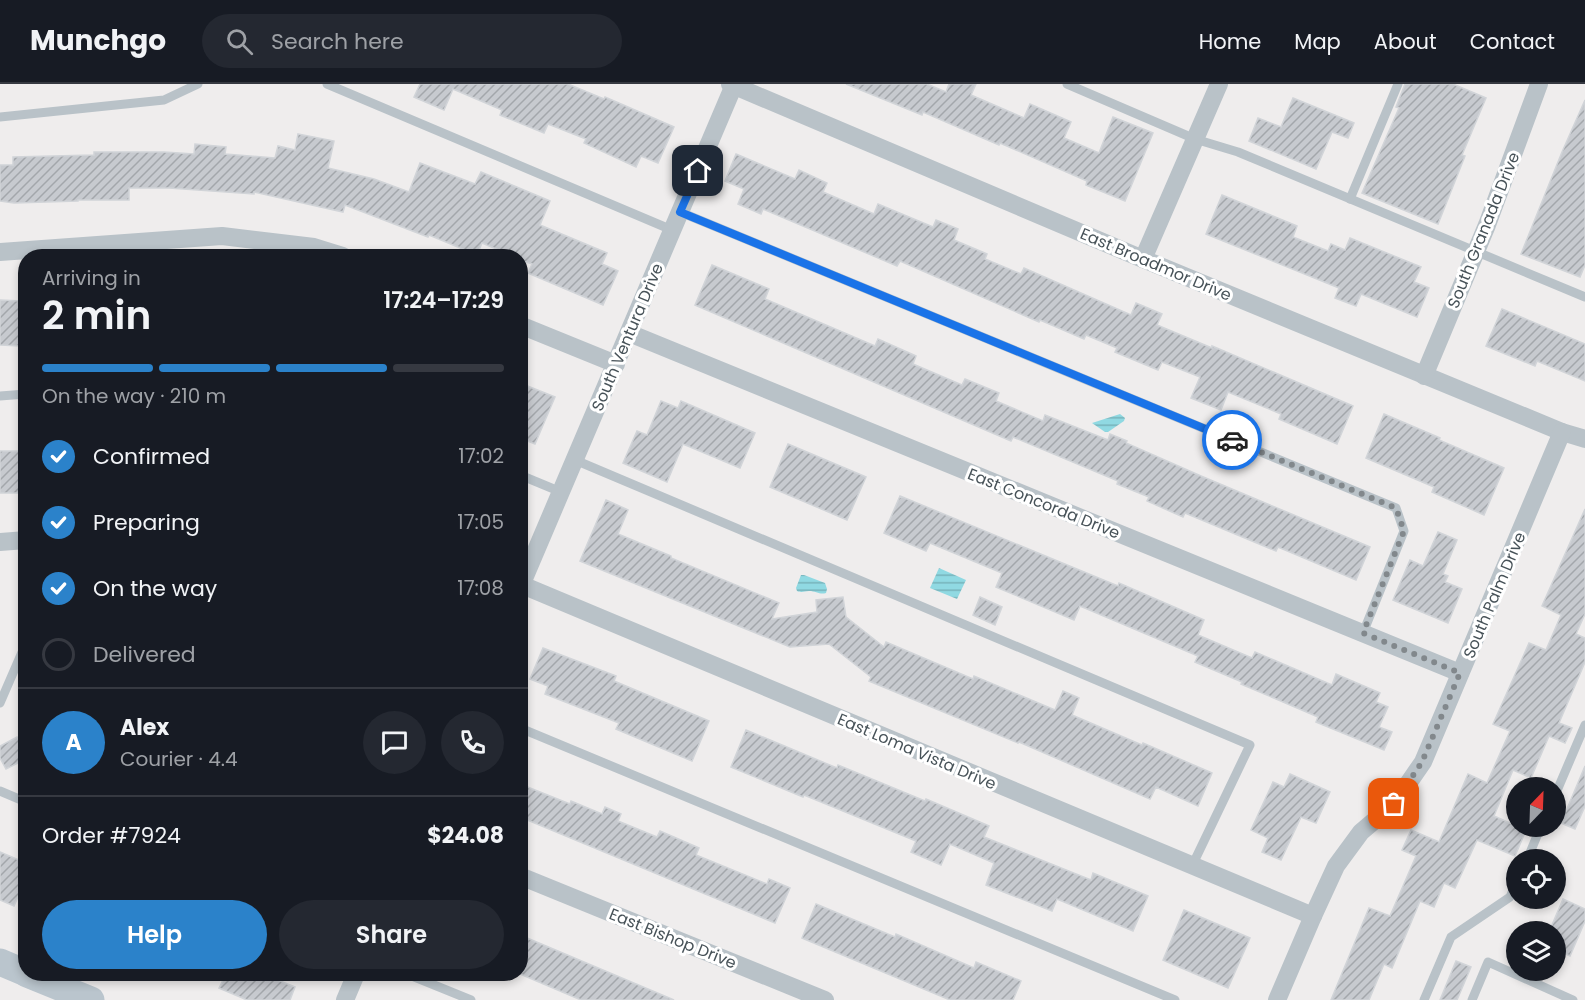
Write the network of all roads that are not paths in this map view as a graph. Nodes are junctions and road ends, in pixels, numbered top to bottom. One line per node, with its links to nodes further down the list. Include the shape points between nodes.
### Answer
1 (198, 84): 8 (lane, via 164,100)
2 (327, 84): 12 (lane)
3 (733, 84): 11 (street, South Ventura Drive); 18 (street, East Broadmor Drive)
4 (1067, 84): 9 (lane)
5 (1219, 84): 9 (street)
6 (1398, 84): 10 (lane)
7 (1539, 84): 17 (street, South Granada Drive)
8 (0, 117)
9 (1196, 138): 10 (lane); 18 (street)
10 (1350, 199): 17 (lane)
11 (680, 212): 12 (street, South Ventura Drive); 35 (lane, via 1396,508 1404,531)
12 (672, 231): 21 (street, South Ventura Drive)
13 (42, 249): 14 (street, via 222,236)
14 (320, 249)
15 (18, 251): 16 (street)
16 (0, 252)
17 (1476, 252): 19 (lane); 23 (street, South Granada Drive)
18 (1143, 259): 23 (street, East Broadmor Drive)
19 (1585, 297)
20 (528, 328): 22 (street)
21 (629, 333): 22 (street, South Ventura Drive); 35 (street, East Concorda Drive)
22 (616, 364): 28 (street, South Ventura Drive)
23 (1424, 376): 26 (street, East Broadmor Drive)
24 (18, 395): 25 (lane)
25 (0, 396)
26 (1562, 432): 27 (street, East Broadmor Drive); 37 (street, South Palm Drive)
27 (1585, 438)
28 (575, 460): 30 (street, South Ventura Drive); 44 (lane, via 1250,745)
29 (528, 478): 30 (lane)
30 (561, 492): 33 (street, South Ventura Drive)
31 (18, 541): 32 (street)
32 (0, 542)
33 (528, 570)
34 (528, 590): 44 (street, East Loma Vista Drive)
35 (1363, 633): 37 (street, East Concorda Drive)
36 (18, 661): 38 (lane)
37 (1460, 673): 47 (street, South Palm Drive, via 1422,762 1394,804 1361,832 1336,866)
38 (0, 703)
39 (1585, 725): 41 (lane)
40 (528, 731): 57 (lane)
41 (1563, 777)
42 (0, 791): 43 (lane)
43 (18, 799)
44 (1192, 866): 47 (street, East Loma Vista Drive)
45 (528, 879): 56 (street, East Bishop Drive)
46 (1506, 900): 59 (lane, via 1450,937)
47 (1312, 916): 58 (street, South Palm Drive)
48 (0, 962): 49 (street)
49 (18, 970)
50 (45, 981): 53 (street)
51 (353, 981): 54 (street)
52 (424, 981): 55 (lane)
53 (91, 1000)
54 (345, 1000)
55 (471, 1000)
56 (825, 1000)
57 (1175, 1000)
58 (1277, 1000)
59 (1424, 1000)
60 (1472, 1000): 61 (lane, via 1488,962)
61 (1573, 1000)

